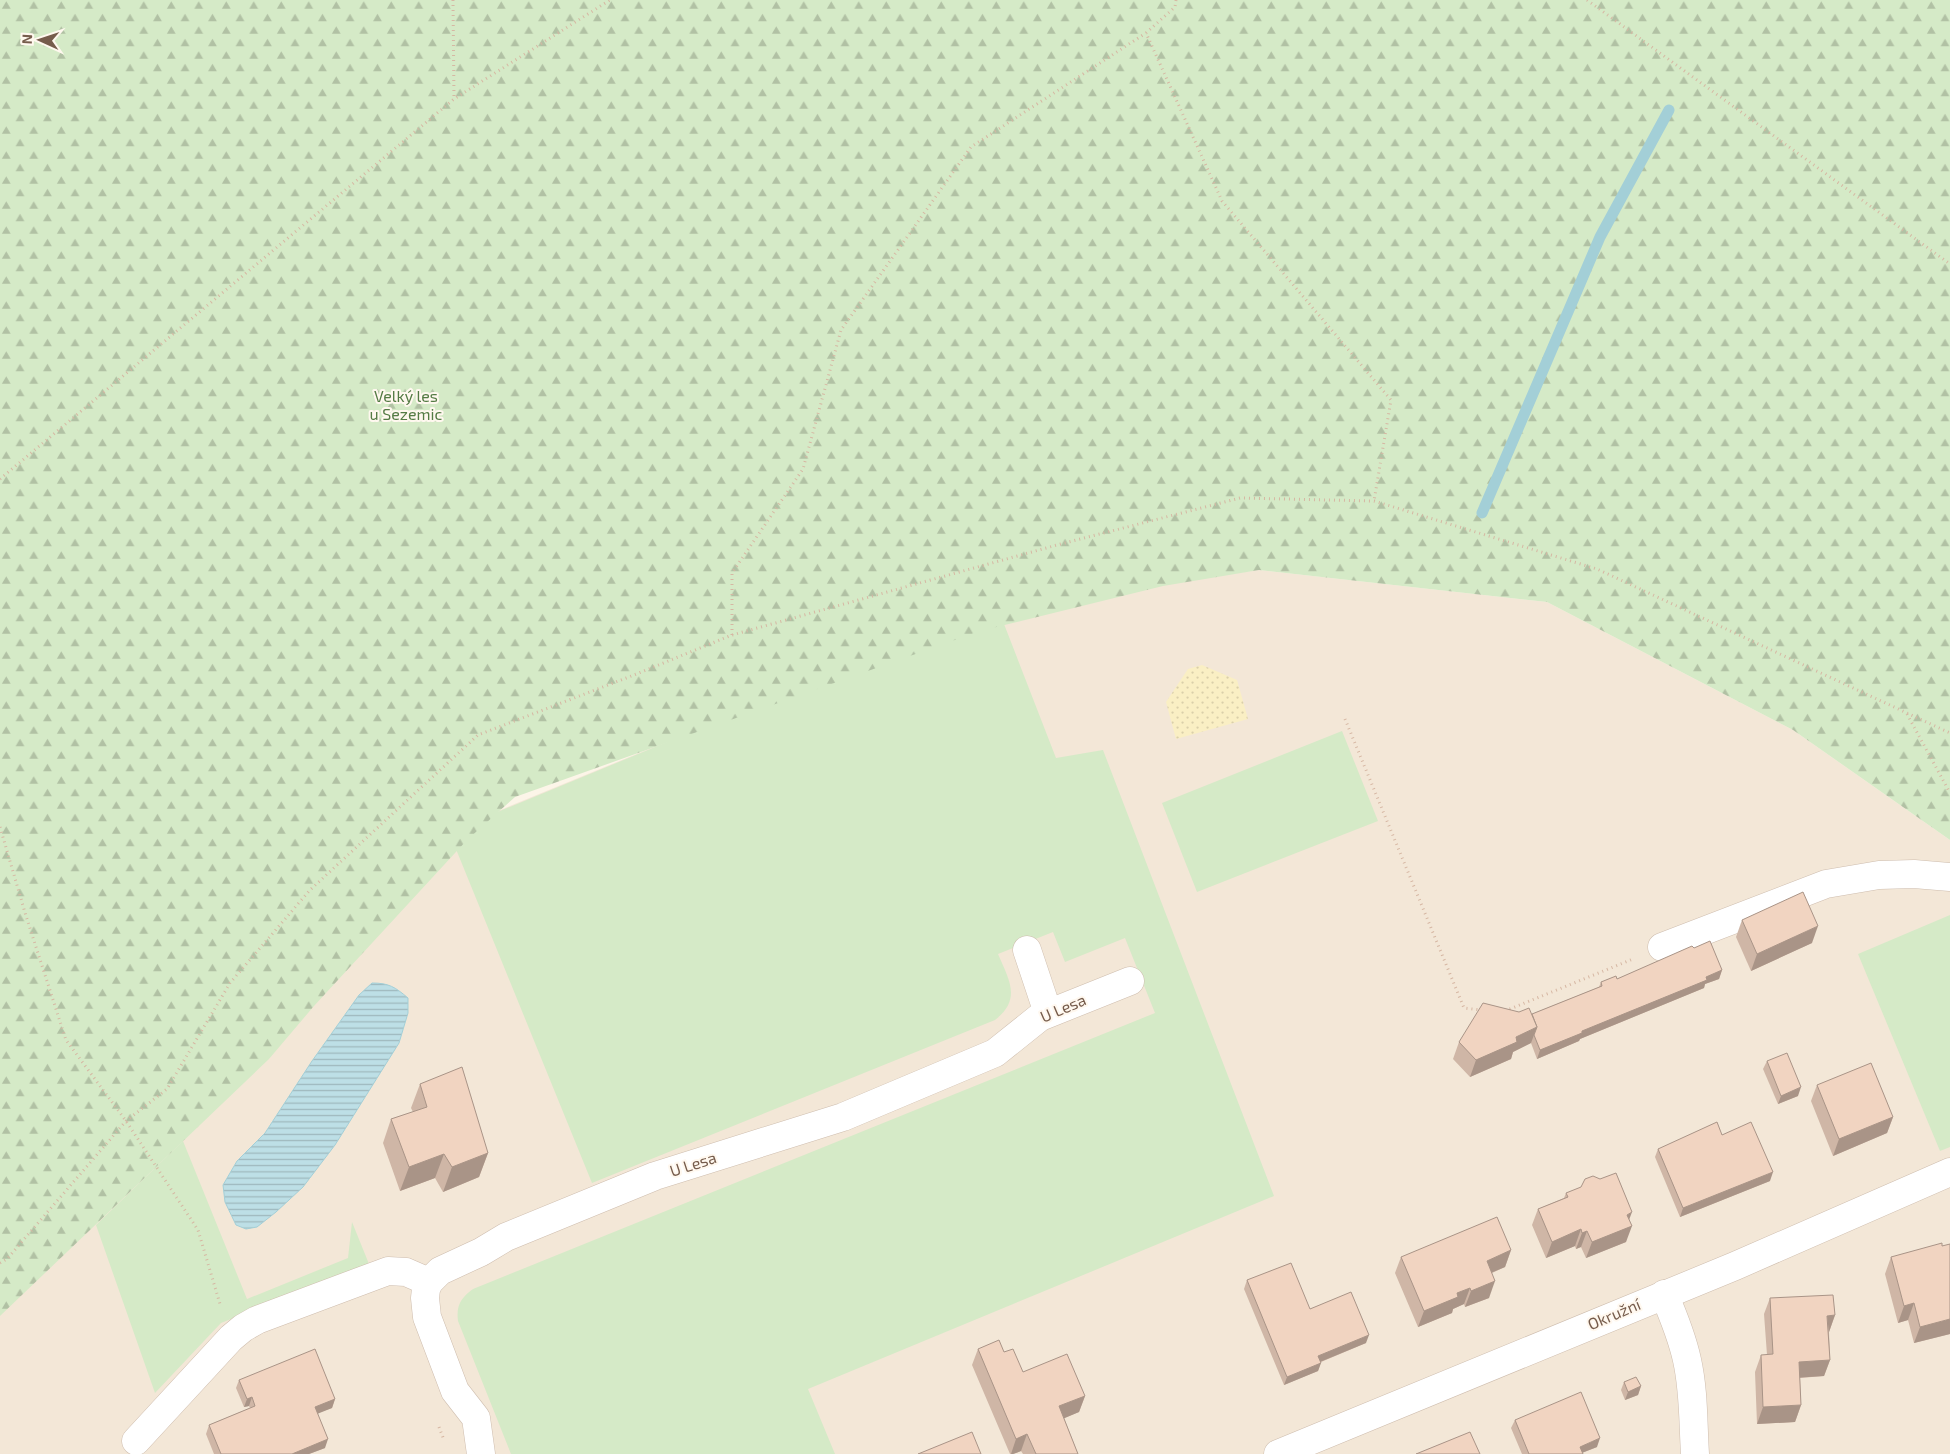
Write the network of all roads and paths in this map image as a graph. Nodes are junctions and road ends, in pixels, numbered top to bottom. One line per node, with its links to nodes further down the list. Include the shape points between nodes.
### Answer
1 (454, 0): 6 (path)
2 (610, 0): 6 (path)
3 (1176, 0): 5 (path, via 1175,7)
4 (1586, 0): 7 (path)
5 (1146, 33): 9 (path, via 1222,201 1391,400); 10 (path, via 971,147 841,330 803,469 732,573)
6 (454, 99): 8 (path)
7 (1950, 264)
8 (0, 479)
9 (1374, 501): 10 (path, via 1240,498); 11 (path, via 1597,569)
10 (732, 635): 23 (path, via 478,735 310,890 230,983 167,1089)
11 (1906, 713): 13 (path); 14 (path)
12 (1345, 720): 20 (path, via 1464,1008)
13 (1950, 733)
14 (1950, 793)
15 (0, 827): 23 (path, via 66,1040)
16 (1950, 877): 17 (street, via 1880,875 1826,884)
17 (1662, 948): 21 (path)
18 (1026, 950): 22 (street)
19 (1130, 981): 22 (street, U Lesa)
20 (1483, 1010)
21 (1503, 1012)
22 (1048, 1013): 26 (street, U Lesa, via 995,1053 843,1117 637,1183 506,1237 440,1271)
23 (126, 1122): 25 (path, via 7,1259); 28 (path, via 198,1230)
24 (1950, 1172): 27 (street, Okružní)
25 (0, 1263)
26 (429, 1282): 28 (street, via 406,1272 388,1271 257,1320); 30 (street, via 425,1307 430,1329 455,1391 476,1418)
27 (1664, 1294): 31 (street, Okružní); 32 (street, via 1678,1330 1691,1381)
28 (231, 1338): 29 (street)
29 (136, 1441)
30 (481, 1454)
31 (1278, 1454)
32 (1694, 1454)

